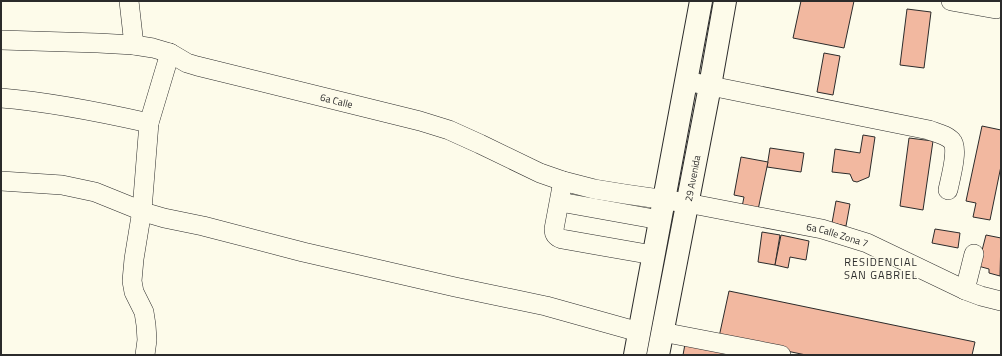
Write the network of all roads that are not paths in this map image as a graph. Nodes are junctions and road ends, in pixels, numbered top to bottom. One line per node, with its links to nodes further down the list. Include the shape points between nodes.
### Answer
1 (129, 1): 7 (street)
2 (701, 1): 9 (main road)
3 (725, 1): 10 (main road, 29 Avenida)
4 (951, 1): 5 (street)
5 (996, 9)
6 (1, 40): 7 (street, 6a Calle)
7 (134, 45): 8 (street, 6a Calle)
8 (170, 53): 12 (street); 14 (street, 6a Calle, via 197,66 420,120 449,130 540,173)
9 (686, 81): 10 (street); 16 (main road)
10 (710, 86): 15 (street, via 929,130 942,135 953,141 955,147); 18 (main road, 29 Avenida)
11 (1, 98): 12 (street, via 82,108)
12 (149, 123): 19 (street)
13 (1, 181): 19 (street, via 62,184 95,192)
14 (563, 181): 16 (street, 6a Calle, via 594,189); 17 (street)
15 (948, 190)
16 (664, 199): 18 (street, 6a Calle Zona 7); 20 (main road)
17 (560, 202): 20 (street); 22 (street, via 554,229 559,238)
18 (687, 203): 23 (street, 6a Calle Zona 7, via 822,229 867,243); 26 (main road, 29 Avenida)
19 (142, 210): 25 (street, via 164,218 303,252 546,306); 27 (street, via 132,280 134,292 144,312)
20 (660, 220): 22 (main road)
21 (974, 254): 23 (street)
22 (653, 256): 25 (main road)
23 (965, 290): 24 (street, 6a Calle Zona 7)
24 (1001, 302)
25 (639, 332): 28 (main road)
26 (662, 332): 29 (main road, 29 Avenida); 30 (street)
27 (145, 355)
28 (635, 355)
29 (658, 355)
30 (781, 355)

